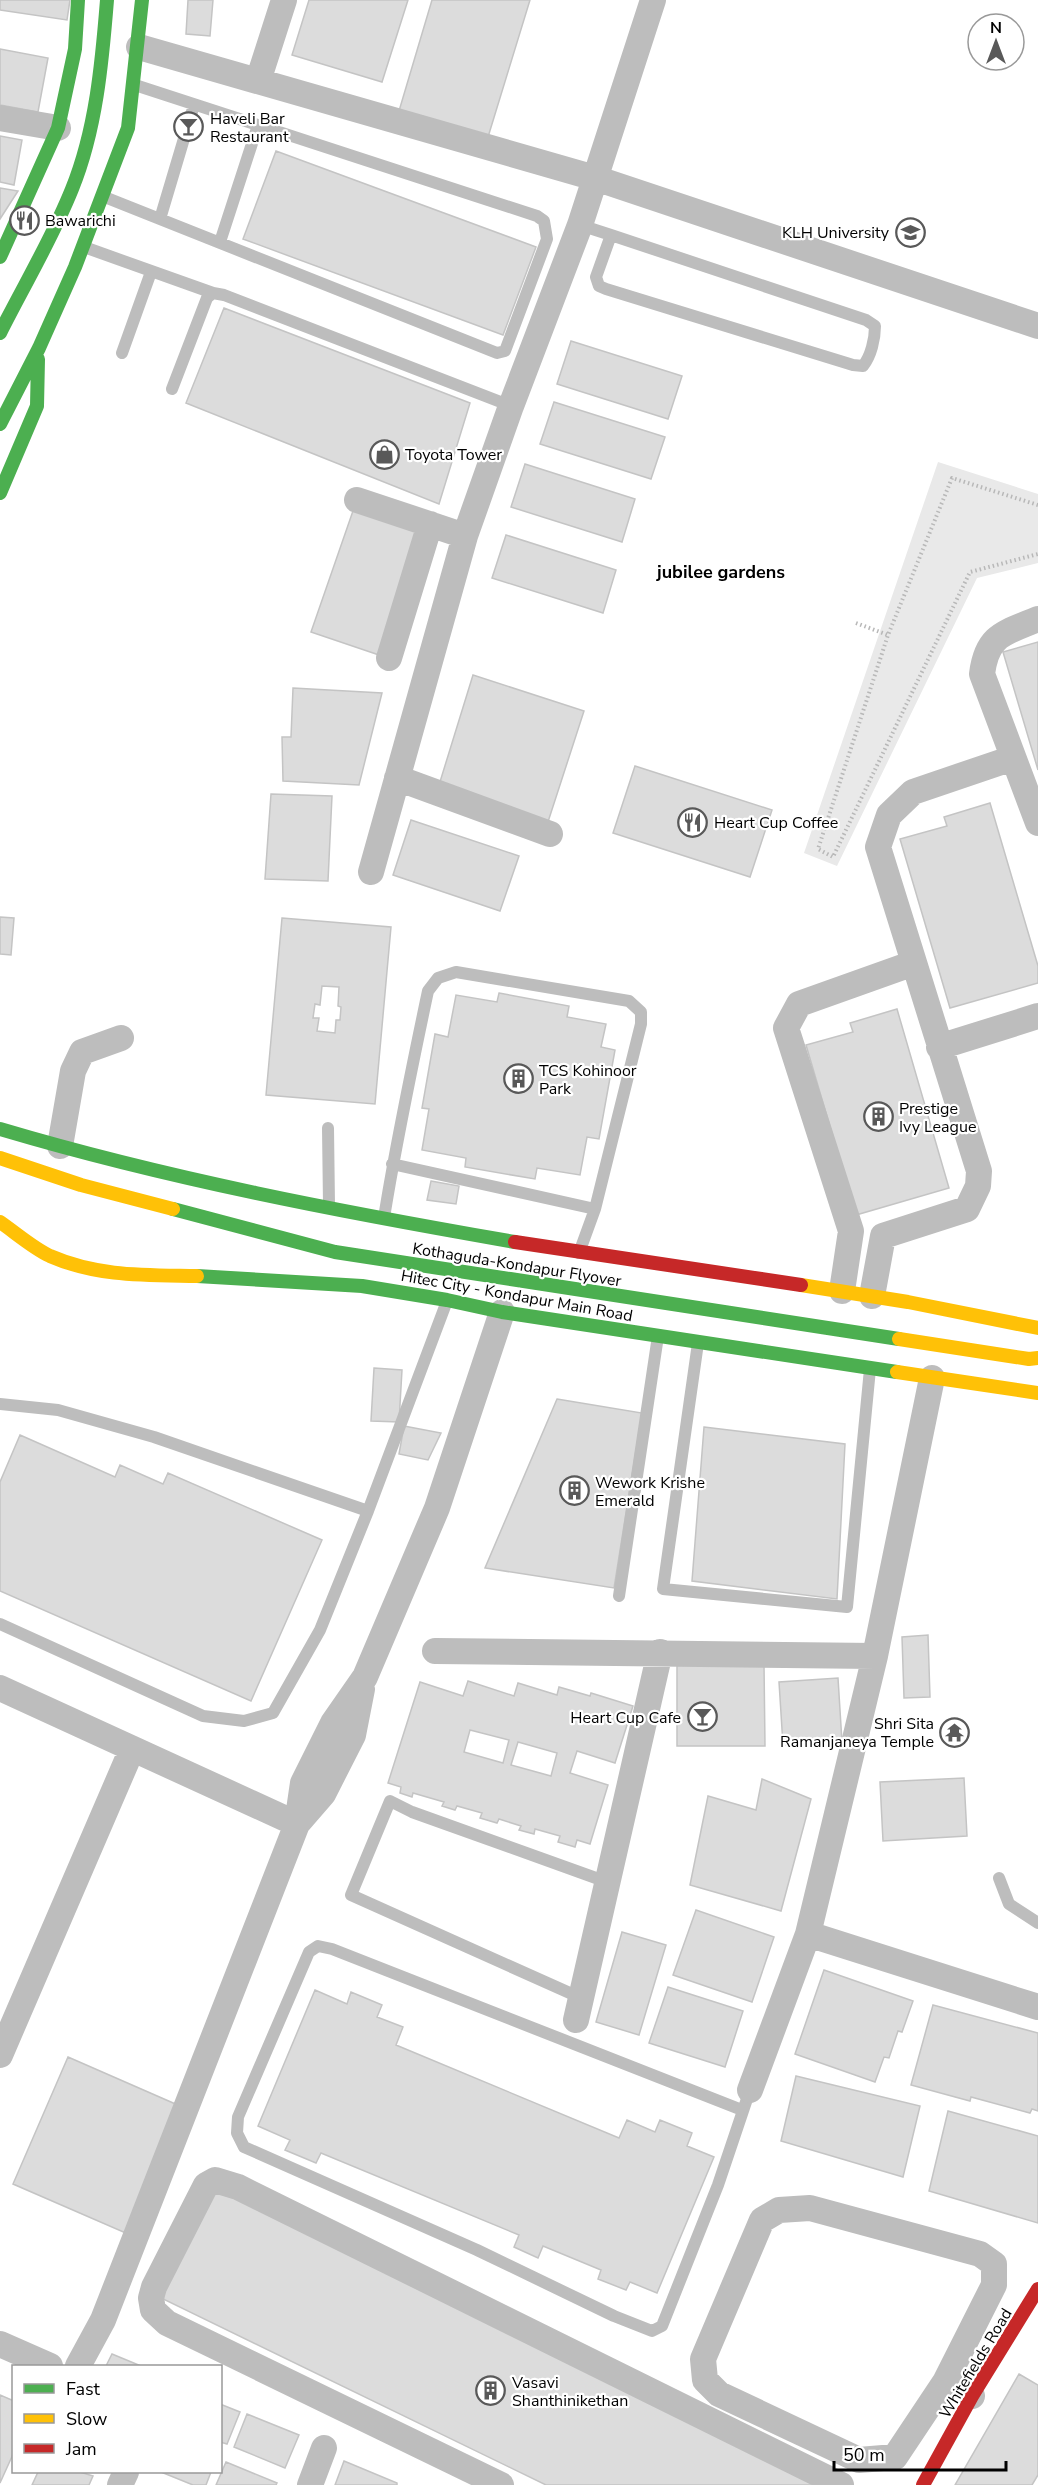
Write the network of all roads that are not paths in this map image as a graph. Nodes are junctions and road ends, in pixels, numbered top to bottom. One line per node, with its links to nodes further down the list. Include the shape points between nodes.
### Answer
1 (78, 0): 12 (main road, via 75,49)
2 (107, 0): 24 (main road, via 93,110 81,160 64,209)
3 (142, 0): 6 (main road)
4 (284, 0): 7 (street)
5 (653, 0): 13 (street)
6 (139, 47): 7 (street); 8 (main road)
7 (258, 81): 13 (street)
8 (134, 85): 9 (lane); 14 (main road, via 128,128)
9 (194, 105): 11 (lane); 15 (lane)
10 (0, 118): 12 (street)
11 (258, 125): 18 (lane); 18 (lane, via 537,216 544,221 548,239 501,353 487,351)
12 (58, 128): 20 (main road)
13 (595, 178): 16 (street); 23 (street)
14 (102, 196): 15 (lane); 19 (main road)
15 (160, 219): 18 (lane)
16 (580, 225): 17 (lane); 28 (street)
17 (611, 235): 17 (lane, via 866,320 875,326 867,360 863,366 853,365 606,289 596,277)
18 (220, 242)
19 (83, 247): 21 (lane); 25 (main road)
20 (0, 257)
21 (151, 272): 22 (lane); 26 (lane)
22 (213, 293): 27 (lane, via 207,298); 28 (lane)
23 (1038, 326)
24 (0, 333)
25 (39, 348): 29 (main road); 30 (main road, via 37,406)
26 (122, 353)
27 (172, 389)
28 (511, 406): 33 (street)
29 (0, 424)
30 (0, 493)
31 (357, 500): 32 (street)
32 (430, 524): 33 (street); 35 (street)
33 (465, 536): 37 (street)
34 (1038, 619): 36 (street, via 997,637 984,656 982,674)
35 (389, 657)
36 (1012, 758): 38 (street); 41 (street, via 913,792 889,815 878,847)
37 (397, 778): 39 (street); 40 (street)
38 (1038, 823)
39 (550, 834)
40 (371, 872)
41 (914, 963): 44 (street); 54 (street, via 799,1004 786,1028)
42 (1038, 1016): 44 (street)
43 (121, 1038): 47 (street, via 82,1052 73,1071)
44 (939, 1047): 55 (street, via 979,1171 978,1186 967,1209)
45 (328, 1128): 50 (lane)
46 (0, 1129): 47 (main road)
47 (60, 1146): 50 (main road)
48 (0, 1158): 64 (main road, Kothaguda-Kondapur Flyover, via 81,1185 335,1252)
49 (392, 1164): 51 (lane); 51 (lane, via 428,992 438,978 456,972 629,1001 640,1012 641,1024); 52 (lane)
50 (329, 1207): 52 (main road)
51 (595, 1209): 56 (lane)
52 (384, 1219): 56 (main road)
53 (0, 1222): 59 (main road, Hitec City - Kondapur Main Road, via 48,1255 82,1268 120,1275 362,1286)
54 (851, 1231): 55 (street); 57 (street)
55 (883, 1236): 58 (street)
56 (579, 1253): 57 (main road)
57 (843, 1282): 58 (main road)
58 (873, 1287): 61 (main road)
59 (447, 1300): 60 (main road, Hitec City - Kondapur Main Road); 69 (lane)
60 (502, 1312): 62 (main road, Hitec City - Kondapur Main Road); 77 (street, via 437,1508 364,1677 333,1723 303,1783)
61 (1038, 1328)
62 (658, 1336): 63 (main road, Hitec City - Kondapur Main Road); 70 (lane)
63 (698, 1342): 65 (main road, Hitec City - Kondapur Main Road); 65 (lane, via 663,1589 847,1607)
64 (1034, 1359)
65 (871, 1368): 66 (main road, Hitec City - Kondapur Main Road)
66 (932, 1378): 67 (main road, Hitec City - Kondapur Main Road); 74 (street)
67 (1038, 1393)
68 (0, 1404): 69 (lane, via 58,1410 154,1437)
69 (368, 1511): 71 (lane, via 320,1630 273,1713 244,1721 203,1716)
70 (619, 1596)
71 (0, 1624)
72 (435, 1651): 73 (street)
73 (660, 1652): 74 (street); 79 (street)
74 (874, 1656): 81 (street)
75 (3, 1696): 76 (street)
76 (132, 1749): 77 (street); 84 (street)
77 (297, 1824): 89 (street, via 103,2320)
78 (999, 1878): 80 (lane, via 1009,1904)
79 (607, 1882): 83 (street); 83 (lane, via 390,1801 351,1895)
80 (1038, 1923)
81 (808, 1934): 82 (street); 85 (street)
82 (1038, 2007)
83 (576, 2021): 85 (lane); 85 (lane, via 318,1946 309,1952 300,1972 238,2117 237,2133 244,2147 652,2331 662,2326 696,2243)
84 (0, 2055)
85 (746, 2100)
86 (1038, 2289): 91 (main road, Whitefields Road)
87 (0, 2344): 88 (street)
88 (46, 2365)
89 (79, 2365)
90 (945, 2382): 90 (street, via 994,2285 994,2264 980,2254 810,2208 779,2210 762,2220 703,2359 705,2380 719,2394 858,2460 895,2457); 91 (street)
91 (972, 2396): 96 (main road, Whitefields Road)
92 (324, 2448): 93 (street)
93 (310, 2485)
94 (501, 2485): 95 (street, via 238,2359 167,2323 153,2310 154,2287 206,2186 215,2180 237,2187)
95 (841, 2485)
96 (923, 2485)

